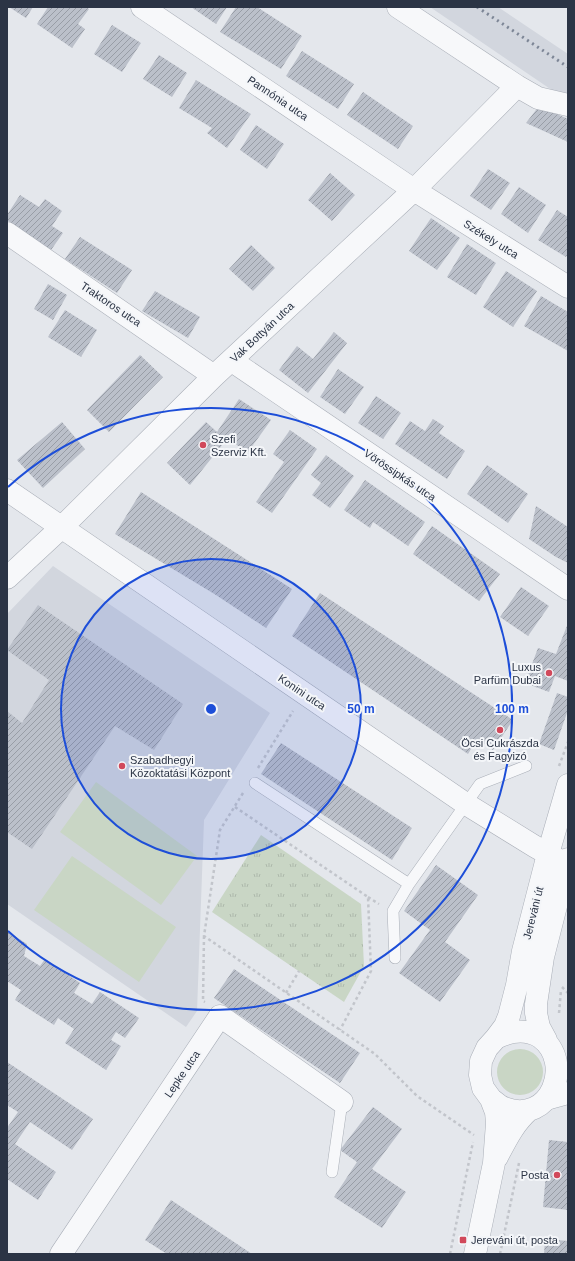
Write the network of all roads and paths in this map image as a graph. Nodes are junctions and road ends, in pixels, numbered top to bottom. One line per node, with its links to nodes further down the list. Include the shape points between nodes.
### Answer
1 (142, 7): 5 (street, Pannónia utca)
2 (398, 7): 3 (street)
3 (517, 86): 4 (street, via 538,98); 5 (street, Vak Bottyán utca)
4 (568, 105)
5 (414, 190): 7 (street, Székely utca); 8 (street, Vak Bottyán utca)
6 (7, 233): 9 (street, Traktoros utca)
7 (568, 287)
8 (232, 361): 9 (street, Vak Bottyán utca); 13 (street, Vörössipkás utca)
9 (214, 376): 11 (street, Vak Bottyán utca)
10 (7, 490): 11 (street, Konini utca)
11 (62, 527): 12 (street, Vak Bottyán utca); 14 (street, Konini utca)
12 (7, 578)
13 (568, 589)
14 (303, 693): 16 (path); 18 (street, Konini utca)
15 (526, 766): 18 (lane, via 480,784)
16 (252, 781): 19 (path); 21 (lane)
17 (568, 785): 20 (street, Jereváni út)
18 (466, 804): 20 (street, Konini utca); 21 (lane)
19 (235, 807): 22 (path, via 220,830); 31 (path, via 368,897 371,971)
20 (561, 859): 32 (street, Jereváni út, via 523,951 513,1002 505,1026); 33 (street, Jereváni út, via 536,1004 539,1027)
21 (409, 884): 23 (lane, via 393,911)
22 (204, 936): 27 (path); 29 (path, via 203,1001)
23 (395, 958)
24 (299, 971): 27 (path)
25 (562, 980): 26 (path)
26 (562, 987): 28 (path); 30 (path)
27 (286, 993): 31 (path)
28 (568, 993)
29 (220, 1016): 36 (street); 42 (street, Lepke utca)
30 (560, 1019)
31 (340, 1030): 38 (path, via 375,1054 417,1096)
32 (496, 1038): 33 (street, via 508,1032 534,1033); 35 (street, Jereváni út, via 487,1048 481,1061 483,1088)
33 (557, 1056): 34 (street, Jereváni út, via 560,1079 556,1089)
34 (559, 1095): 37 (street, Jereváni út)
35 (491, 1099): 37 (street, Jereváni út, via 502,1107 516,1111); 40 (street, Jereváni út, via 497,1123)
36 (342, 1102): 41 (lane)
37 (529, 1110): 40 (street, Jereváni út, via 514,1127)
38 (474, 1135)
39 (520, 1159): 44 (path)
40 (494, 1164): 43 (street, Jereváni út)
41 (332, 1172)
42 (61, 1254)
43 (474, 1254)
44 (500, 1254)

